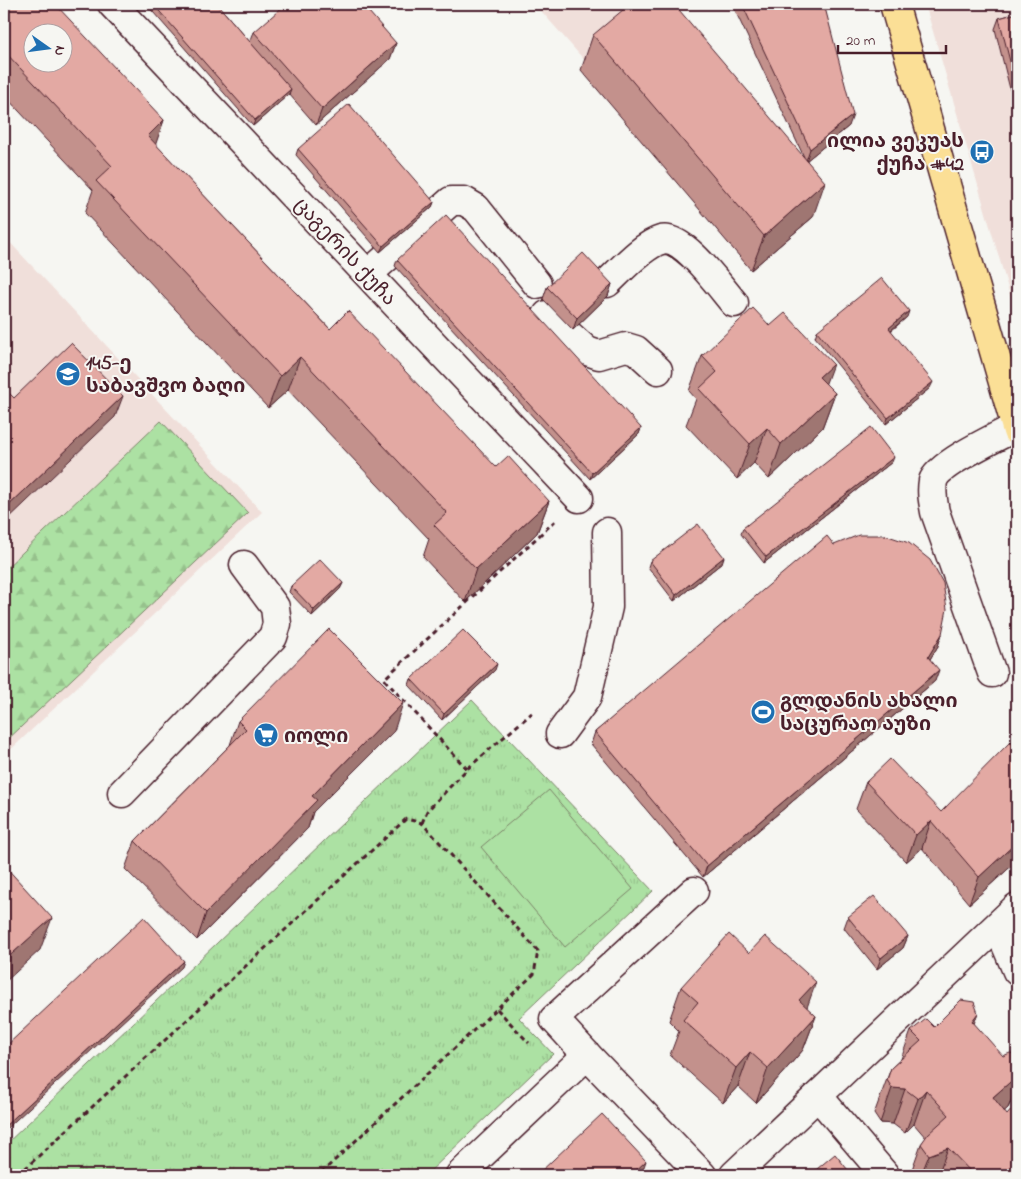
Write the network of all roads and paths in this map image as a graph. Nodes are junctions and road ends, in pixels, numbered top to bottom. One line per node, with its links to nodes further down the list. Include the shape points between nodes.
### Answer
1 (112, 4): 3 (lane, ცაგერის ქუჩა)
2 (894, 4): 9 (main road)
3 (368, 274): 5 (lane, via 451,201 464,201 476,208); 10 (lane, ცაგერის ქუჩა)
4 (607, 282): 6 (lane, via 649,245 662,239 673,240 701,264)
5 (536, 284)
6 (734, 303)
7 (547, 315): 8 (lane, via 587,351 599,355 626,347 636,350)
8 (658, 370)
9 (1017, 429): 13 (lane, via 946,466 934,479 932,494)
10 (580, 498): 16 (path, via 384,679)
11 (607, 532): 15 (lane, via 608,607 587,697)
12 (244, 565): 17 (lane, via 275,607 277,624 274,637)
13 (992, 673)
14 (534, 711): 16 (path)
15 (560, 734)
16 (468, 769): 18 (path, via 427,811)
17 (122, 793)
18 (422, 823): 24 (path, via 406,819); 25 (path, via 538,951 534,974)
19 (694, 891): 22 (lane, via 554,1019)
20 (1008, 917): 21 (lane); 23 (lane)
21 (1017, 970)
22 (587, 1055): 26 (lane); 27 (lane)
23 (818, 1096): 28 (lane); 29 (lane)
24 (18, 1175)
25 (319, 1175)
26 (460, 1175)
27 (702, 1175)
28 (734, 1175)
29 (885, 1175)

